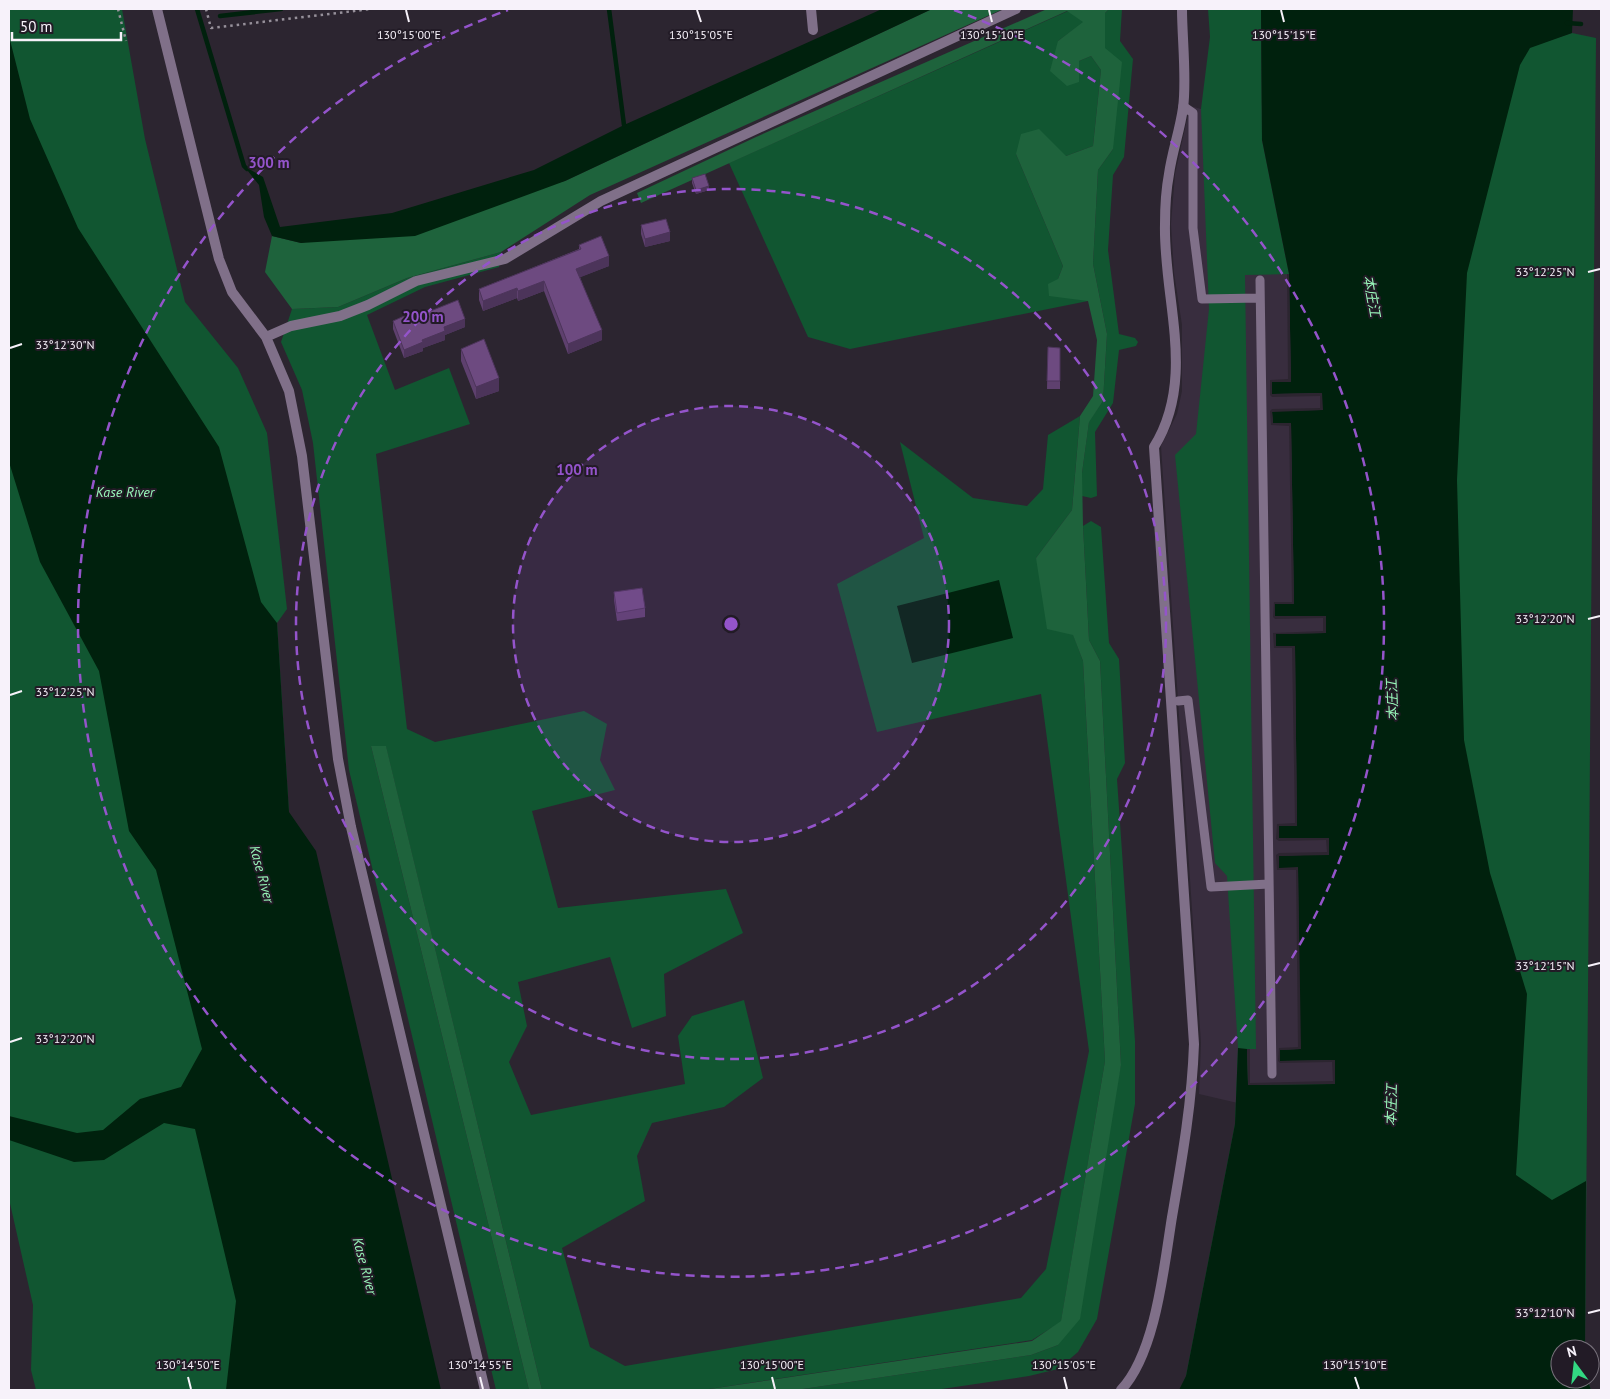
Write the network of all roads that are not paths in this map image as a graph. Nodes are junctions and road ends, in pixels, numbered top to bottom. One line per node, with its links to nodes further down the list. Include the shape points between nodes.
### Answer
1 (157, 9): 9 (street, via 219,259 232,292)
2 (811, 9): 5 (street)
3 (1016, 9): 9 (street, via 601,201 505,259 416,281 340,316 291,326)
4 (1182, 9): 6 (street)
5 (813, 30)
6 (1183, 106): 8 (lane, via 1193,113 1193,228 1202,299); 14 (street, via 1169,174 1165,225 1176,326 1175,391 1170,414 1154,447 1194,1044 1192,1095 1156,1313 1143,1353)
7 (1260, 280): 8 (lane)
8 (1260, 298): 11 (lane)
9 (266, 337): 13 (street, via 289,391 302,456 338,759 351,826)
10 (1178, 701): 11 (lane, via 1188,700 1211,886)
11 (1269, 884): 12 (lane)
12 (1272, 1074)
13 (485, 1390)
14 (1121, 1390)

